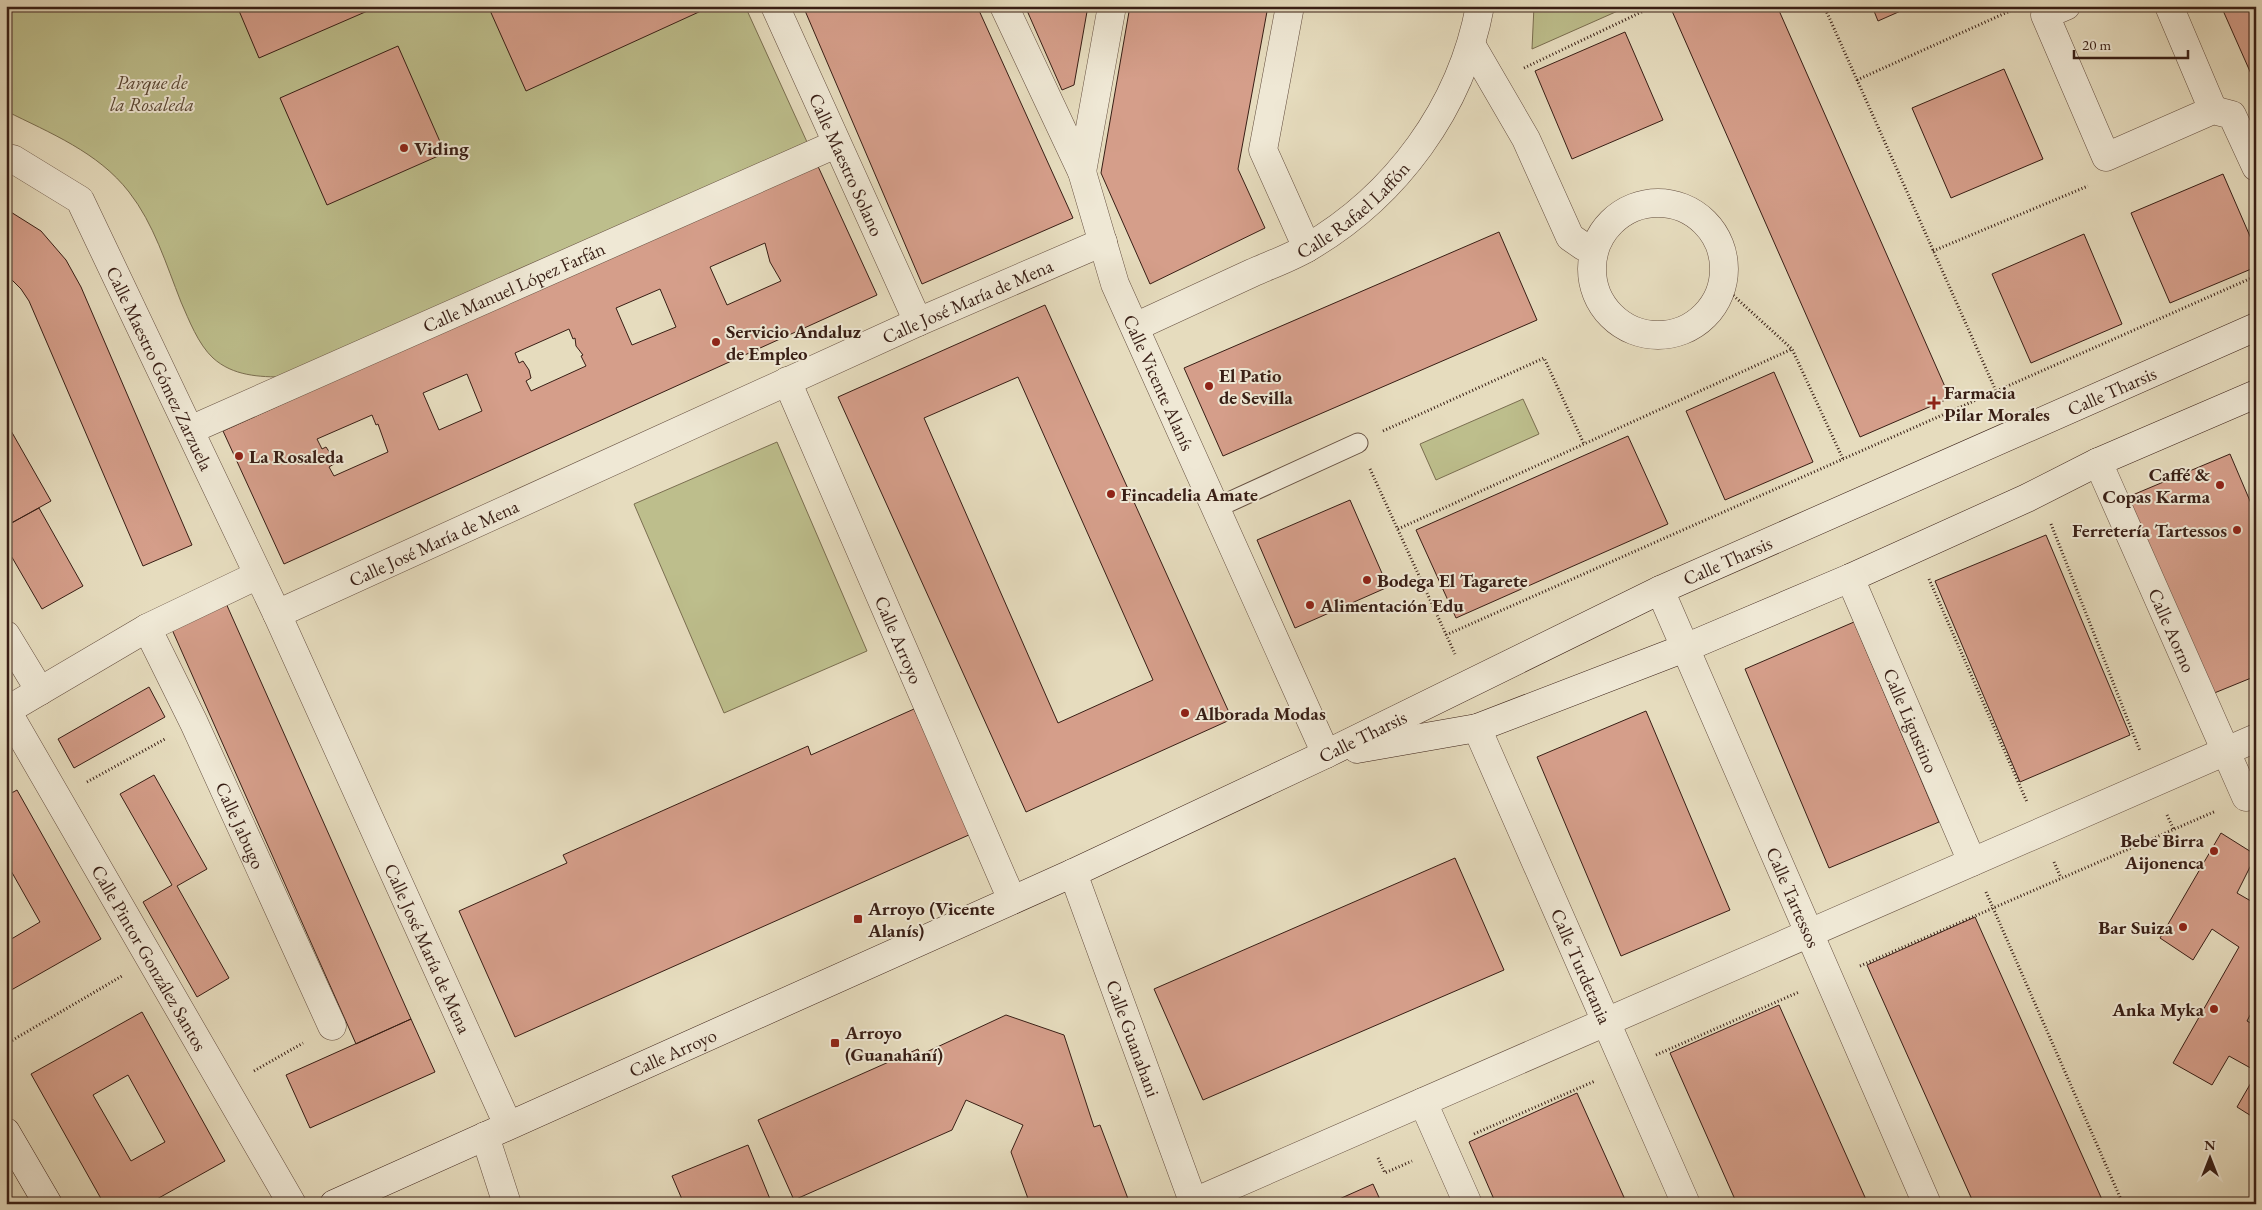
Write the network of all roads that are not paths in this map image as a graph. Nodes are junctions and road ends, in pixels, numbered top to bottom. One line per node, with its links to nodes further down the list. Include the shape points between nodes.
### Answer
1 (775, 6): 10 (street, Calle Maestro Solano)
2 (1004, 6): 13 (street, Calle Vicente Alanís)
3 (1112, 6): 13 (street)
4 (1290, 6): 15 (street, via 1263,150)
5 (1480, 6): 8 (street, Calle Rafael Laffón)
6 (2066, 6): 9 (street, via 2045,15 2106,157)
7 (2169, 6): 9 (street)
8 (1472, 46): 15 (street, Calle Rafael Laffón, via 1452,95 1422,143 1393,180 1365,208); 16 (street, via 1526,139 1570,237)
9 (2213, 110): 12 (street, via 2232,115)
10 (836, 144): 17 (street, Calle Maestro Solano); 22 (street, Calle Manuel López Farfán)
11 (6, 158): 22 (street, Calle Maestro Gómez Zarzuela, via 13,159 80,200)
12 (2256, 168)
13 (1082, 172): 14 (street, Calle Vicente Alanís)
14 (1103, 242): 17 (street, Calle José María de Mena); 18 (street, Calle Vicente Alanís, via 1116,284)
15 (1306, 248): 18 (street, Calle Rafael Laffón)
16 (1594, 249): 16 (street, via 1609,224 1633,208 1662,203 1690,210 1712,230 1724,257 1723,286 1712,309 1692,326 1668,335 1642,335 1622,325 1606,310 1596,292 1592,271)
17 (918, 322): 20 (street, Calle José María de Mena)
18 (1135, 327): 25 (street, Calle Vicente Alanís)
19 (2256, 327): 28 (street, Calle Tharsis)
20 (787, 381): 29 (street, Calle José María de Mena); 42 (street, Calle Arroyo)
21 (2256, 394): 24 (street, Calle Tharsis)
22 (190, 430): 26 (street, Calle Maestro Gómez Zarzuela)
23 (1358, 443): 25 (lane)
24 (2098, 462): 27 (street, Calle Tharsis, via 2027,498); 37 (street, Calle Aorno)
25 (1216, 508): 38 (street, Calle Vicente Alanís)
26 (258, 576): 29 (street, Calle Maestro Gómez Zarzuela); 30 (street)
27 (1850, 578): 32 (street, Calle Tharsis); 40 (street, Calle Ligustino)
28 (1660, 590): 32 (street, Calle Tartessos); 38 (street, Calle Tharsis)
29 (277, 614): 47 (street, Calle José María de Mena)
30 (147, 628): 33 (street); 45 (street, Calle Jabugo, via 194,723)
31 (6, 635): 33 (street)
32 (1685, 648): 35 (street, Calle Tharsis); 43 (street, Calle Tartessos)
33 (40, 691): 34 (street)
34 (7, 711): 51 (street, Calle Pintor González Santos)
35 (1477, 728): 38 (street, Calle Tharsis); 44 (street, Calle Turdetania)
36 (2256, 738): 37 (street)
37 (2226, 752): 39 (street, Calle Aorno); 40 (street)
38 (1326, 754): 41 (street, Calle Arroyo)
39 (2246, 797)
40 (1972, 862): 43 (street)
41 (1073, 873): 42 (street, Calle Arroyo); 49 (street, Calle Guanahani)
42 (1012, 900): 47 (street, Calle Arroyo)
43 (1810, 933): 44 (street); 56 (street, Calle Tartessos)
44 (1606, 1022): 46 (street); 55 (street, Calle Turdetania)
45 (332, 1026)
46 (1423, 1102): 49 (street); 54 (street)
47 (496, 1131): 52 (street, Calle Arroyo); 53 (street, Calle José María de Mena)
48 (6, 1132): 50 (street)
49 (1194, 1203)
50 (48, 1204)
51 (292, 1204)
52 (334, 1204)
53 (507, 1204)
54 (1468, 1204)
55 (1686, 1204)
56 (1927, 1204)

